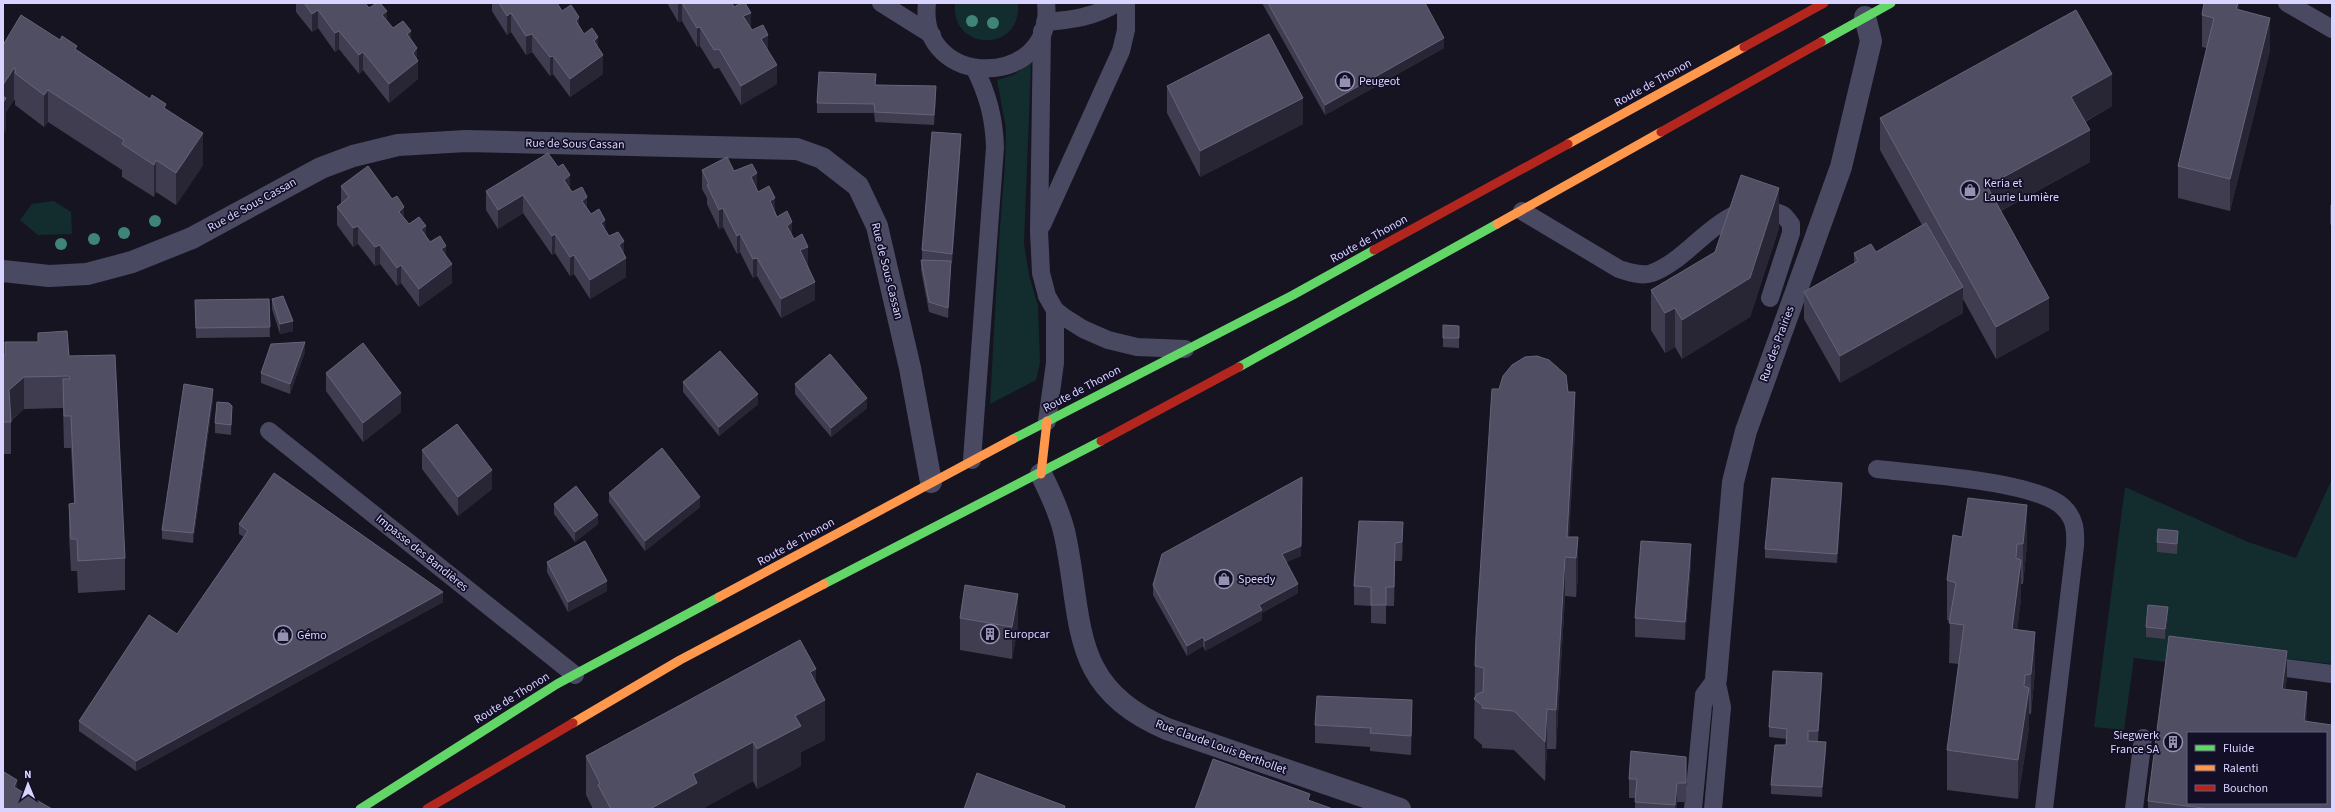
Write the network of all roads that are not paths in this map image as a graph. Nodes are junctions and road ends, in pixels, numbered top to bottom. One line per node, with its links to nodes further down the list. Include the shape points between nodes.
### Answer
1 (881, 3): 12 (lane)
2 (928, 3): 12 (lane, via 927,17)
3 (1046, 3): 10 (lane)
4 (1117, 3): 10 (lane, via 1082,18)
5 (1126, 3): 15 (lane, via 1126,30 1121,51)
6 (1824, 3): 21 (main road, Route de Thonon, via 1293,295)
7 (1891, 3): 9 (main road)
8 (2287, 3): 11 (lane)
9 (1865, 17): 14 (main road); 31 (street, Rue des Prairies, via 1871,41 1841,167 1746,431 1733,482)
10 (1044, 26): 13 (lane, via 1033,47 1020,60 1003,68); 15 (lane)
11 (2332, 29)
12 (932, 35): 13 (lane, via 940,48 952,59)
13 (975, 69): 24 (lane, via 990,104 994,122 994,147)
14 (1522, 211): 17 (lane, via 1619,269 1636,274); 26 (main road)
15 (1039, 231): 20 (lane, via 1043,284)
16 (3, 271): 27 (street, Rue de Sous Cassan, via 49,276 87,274 132,262 192,238 321,168 353,156 398,146 466,141 797,150 822,158 858,186 875,221 884,249 910,368)
17 (1651, 274): 18 (lane); 19 (lane, via 1670,264 1732,216 1747,211 1765,211 1782,215 1791,224 1791,233)
18 (1673, 280)
19 (1770, 298)
20 (1055, 310): 21 (lane, via 1083,329 1108,340 1137,347); 22 (lane, via 1055,363)
21 (1185, 349): 22 (main road, Route de Thonon)
22 (1047, 421): 24 (main road, Route de Thonon); 26 (main road)
23 (269, 431): 30 (lane, Impasse des Bandières)
24 (972, 460): 27 (main road, Route de Thonon)
25 (1877, 469): 38 (lane, via 2017,487 2052,500 2070,516 2075,529 2075,546)
26 (1041, 474): 34 (main road, via 713,642 600,705); 35 (street, Rue Claude Louis Berthollet, via 1063,526 1085,653 1104,684 1124,704 1140,716 1166,729)
27 (931, 482): 30 (main road, Route de Thonon)
28 (2249, 663): 29 (lane)
29 (2332, 674)
30 (575, 675): 33 (main road, Route de Thonon)
31 (1716, 679): 36 (lane, via 1704,695); 37 (lane, via 1722,707)
32 (2143, 738): 39 (lane)
33 (360, 809)
34 (427, 809)
35 (1400, 809)
36 (1693, 809)
37 (1713, 809)
38 (2044, 809)
39 (2134, 809)

